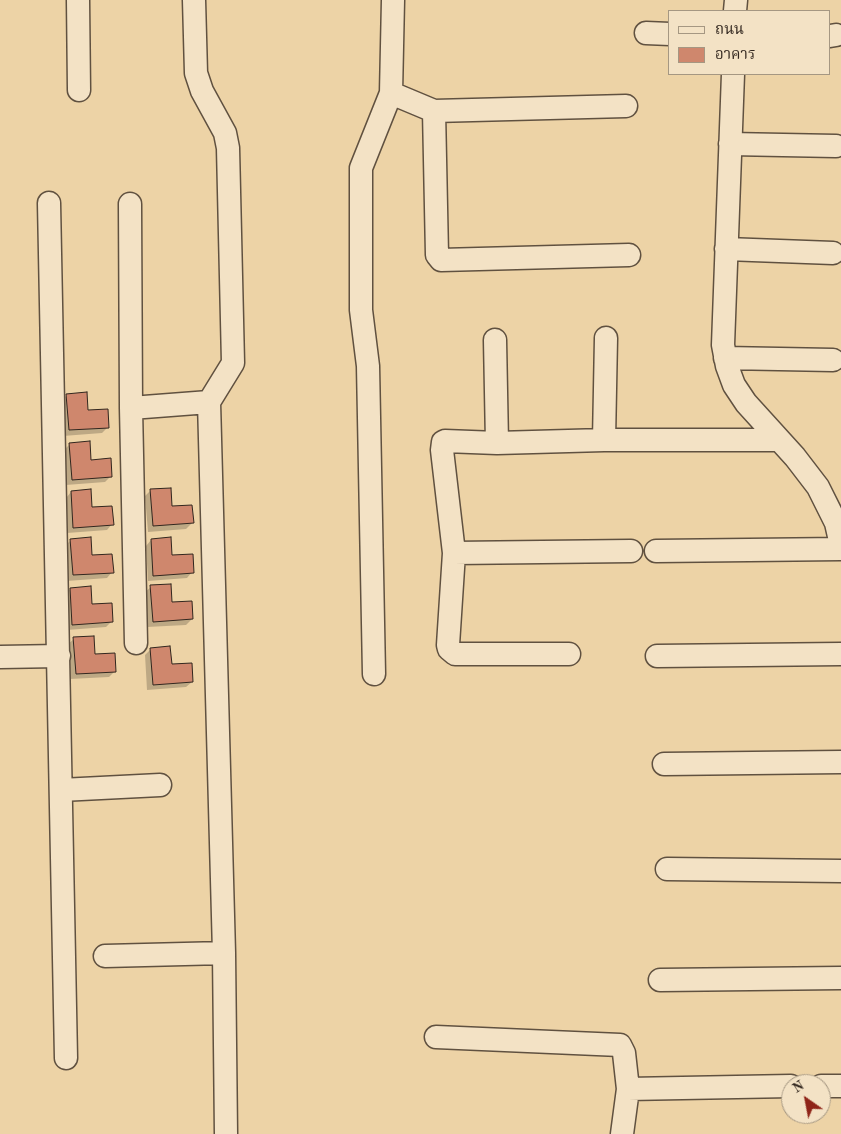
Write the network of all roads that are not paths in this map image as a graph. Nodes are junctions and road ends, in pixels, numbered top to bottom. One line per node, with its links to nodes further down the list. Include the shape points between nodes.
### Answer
1 (78, 0): 7 (street)
2 (194, 0): 22 (street, via 196,73 225,133 228,148 233,364)
3 (393, 0): 8 (street)
4 (646, 33): 5 (street)
5 (668, 34)
6 (733, 75): 11 (street)
7 (79, 90)
8 (391, 93): 10 (street); 38 (street, via 361,168 361,310 368,366)
9 (626, 106): 10 (street)
10 (434, 111): 17 (street, via 437,255 440,260)
11 (730, 144): 12 (street); 15 (street)
12 (836, 146)
13 (49, 203): 35 (street)
14 (130, 204): 23 (street)
15 (726, 249): 16 (street); 20 (street, via 722,345)
16 (833, 253)
17 (628, 255)
18 (606, 338): 24 (street)
19 (495, 340): 26 (street)
20 (725, 358): 21 (street); 25 (street, via 738,391)
21 (833, 360)
22 (209, 402): 23 (street); 45 (street)
23 (131, 408): 32 (street)
24 (604, 440): 25 (street); 26 (street)
25 (779, 440): 27 (street, via 825,497)
26 (497, 443): 31 (street, via 445,441 442,444)
27 (841, 544)
28 (841, 549): 30 (street)
29 (631, 551): 31 (street)
30 (656, 551)
31 (454, 553): 33 (street, via 448,646 452,652)
32 (136, 643)
33 (569, 654)
34 (841, 654): 36 (street)
35 (59, 656): 37 (street); 42 (street)
36 (657, 656)
37 (0, 657)
38 (374, 674)
39 (841, 762): 40 (street)
40 (664, 764)
41 (160, 786): 42 (street)
42 (61, 790): 50 (street)
43 (667, 869): 44 (street)
44 (841, 870)
45 (224, 953): 46 (street); 53 (street)
46 (105, 956)
47 (841, 978): 48 (street)
48 (660, 980)
49 (436, 1037): 52 (street, via 620,1045 624,1053)
50 (66, 1058)
51 (781, 1086): 52 (street)
52 (628, 1089): 54 (street)
53 (226, 1134)
54 (622, 1134)

